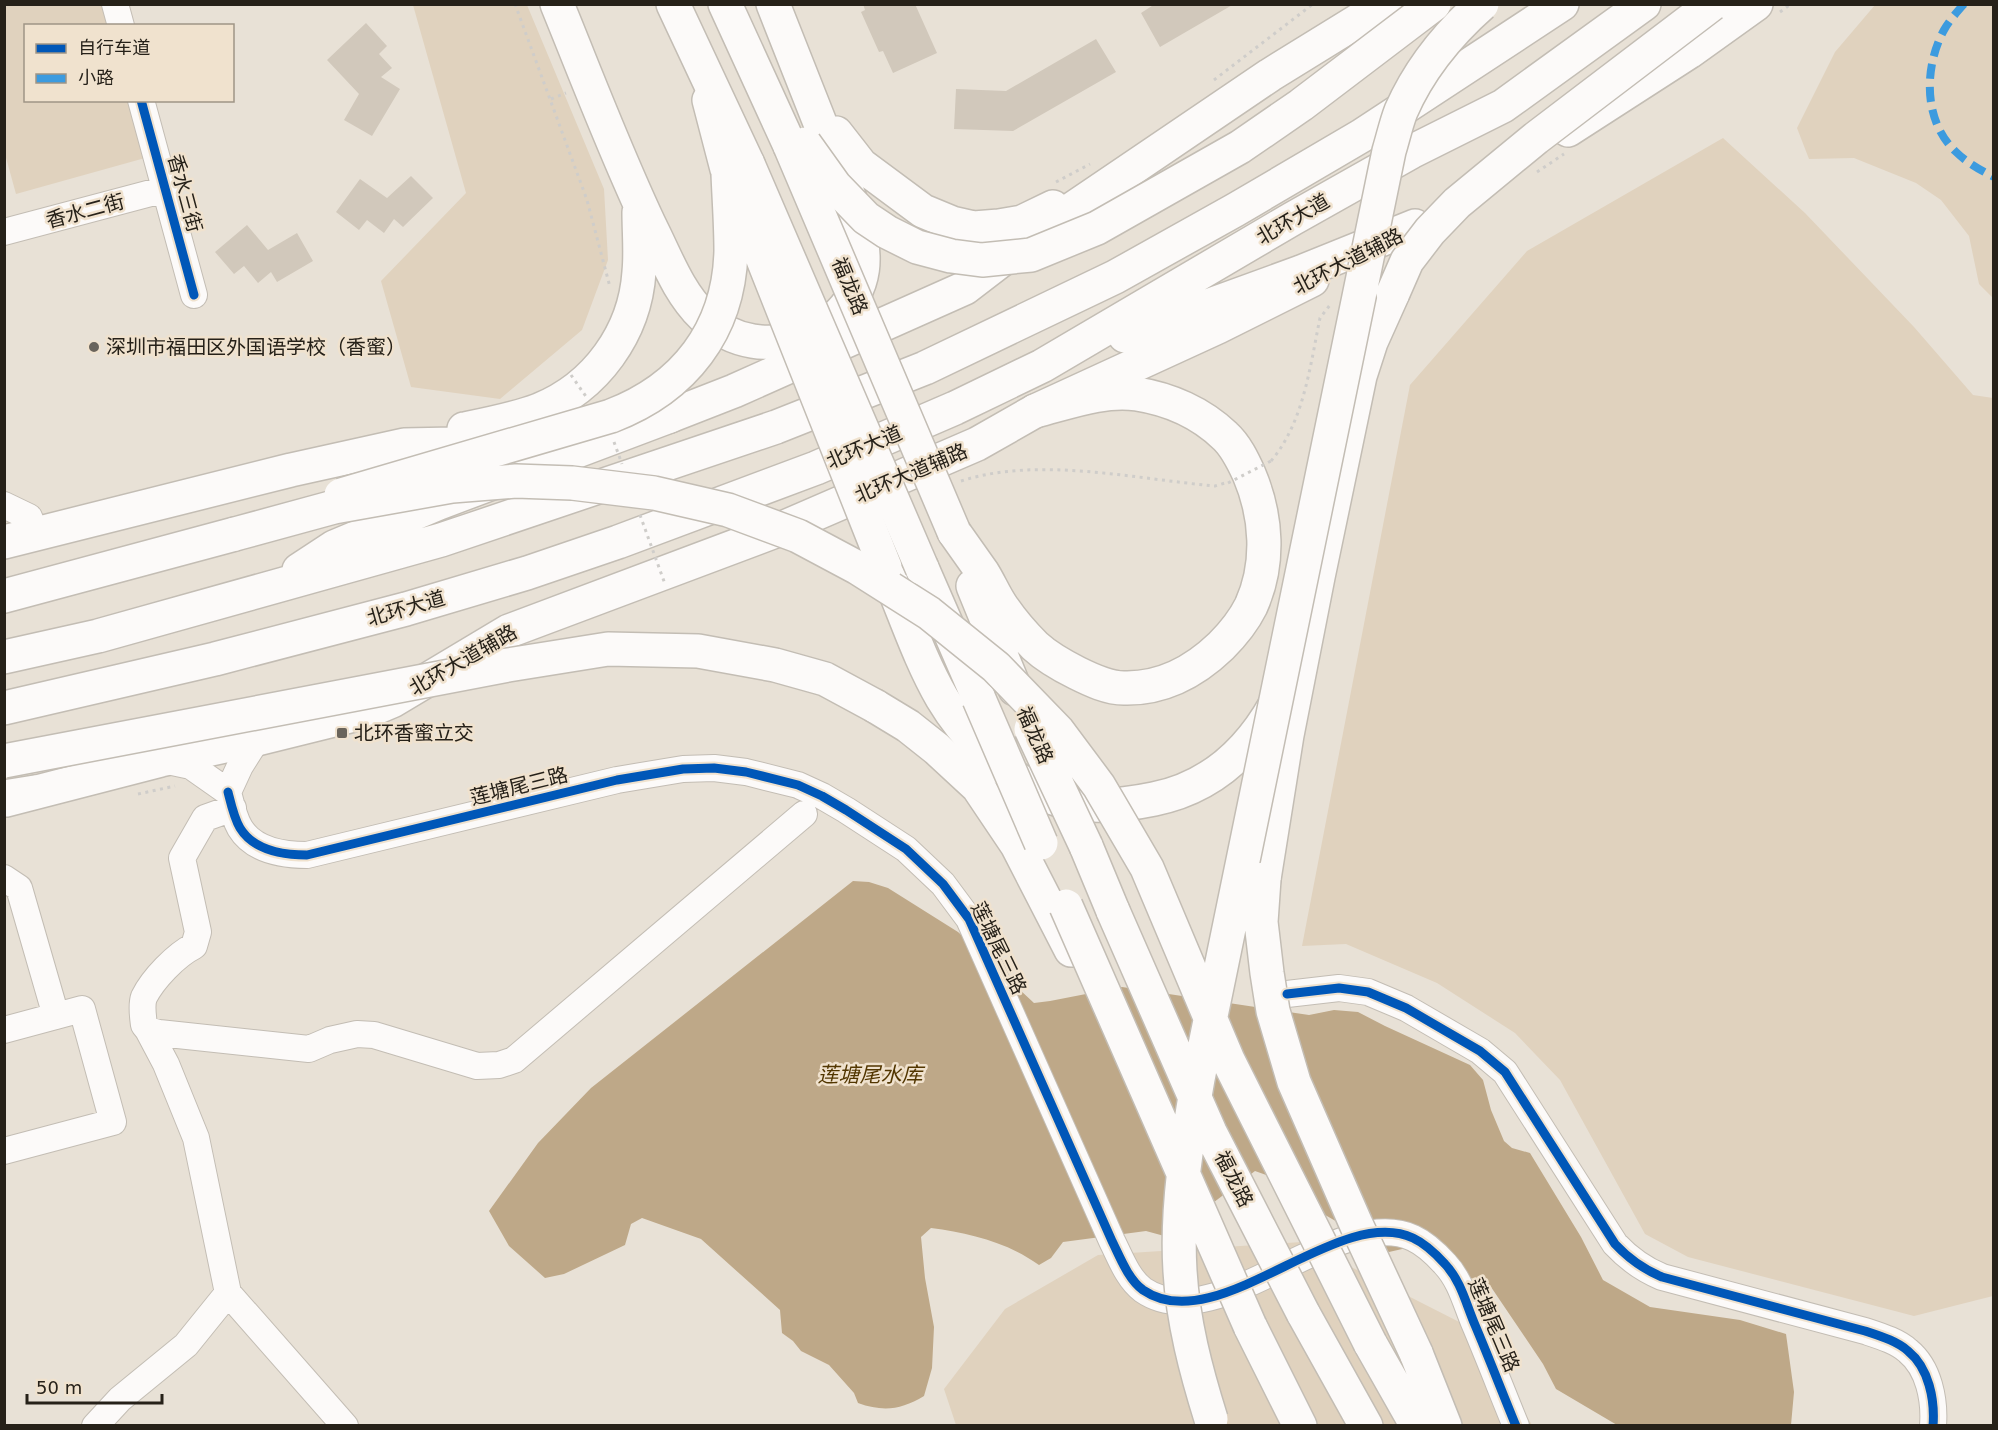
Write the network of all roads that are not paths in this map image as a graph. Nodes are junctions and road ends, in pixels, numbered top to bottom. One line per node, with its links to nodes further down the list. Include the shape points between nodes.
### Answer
1 (116, 4): 14 (street)
2 (557, 4): 22 (main road)
3 (673, 4): 20 (main road, 福龙路, via 696,52)
4 (773, 4): 17 (main road)
5 (1354, 4): 15 (street)
6 (1385, 4): 15 (main road)
7 (1434, 4): 18 (main road, bridge, via 1240,147 1097,228 1031,255 982,260 917,247 866,218)
8 (1482, 4): 54 (main road, bridge, via 1445,40 1423,71 1400,113 1389,151 1198,1079 1185,1160 1179,1269 1192,1354)
9 (1562, 4): 35 (main road, 北环大道, via 1361,136 1235,210 1115,277 925,368 776,427 648,471 441,540)
10 (1644, 4): 26 (main road, 北环大道, via 1503,106 1391,163)
11 (1712, 4): 37 (main road, bridge, via 1456,203 1407,261 1360,376)
12 (1756, 4): 23 (main road, 北环大道辅路, via 1689,52)
13 (730, 17): 18 (main road, 福龙路)
14 (121, 24)
15 (1270, 75): 19 (main road)
16 (142, 102): 21 (street, 香水三街)
17 (815, 106): 19 (main road, via 861,165 923,210 974,228 1022,222); 22 (main road, via 856,214 863,239 864,266 859,287 848,305 814,331 776,344 755,343 721,330 690,301)
18 (798, 145): 31 (main road, 福龙路, bridge)
19 (1138, 166): 28 (main road, via 1034,235 965,288)
20 (738, 168): 33 (main road, bridge, via 724,299 705,343 687,367 650,398 610,416 366,487); 37 (main road, bridge, via 885,567 926,666 942,698 980,748 1024,784 1060,801 1103,806 1165,797 1194,787 1239,755 1263,726); 47 (main road, 福龙路, bridge, via 979,699 1041,843)
21 (166, 189): 24 (street, 香水二街); 25 (street, 香水三街)
22 (639, 204): 29 (main road, via 635,300 615,350 598,369 560,400 540,409)
23 (1415, 226): 26 (main road, via 1301,272); 27 (main road, 北环大道辅路, via 1218,327)
24 (4, 232)
25 (194, 295)
26 (1042, 366): 39 (main road, 北环大道, via 816,468 526,573 215,659)
27 (1035, 411): 31 (main road, via 1097,395 1134,394 1171,402 1226,436 1242,458 1256,491 1264,525 1265,551 1251,607 1205,661 1181,675 1156,685 1123,688 1094,681 1036,647 1002,608); 40 (main road, 北环大道辅路, via 977,444 778,531 509,631 417,687 366,712)
28 (670, 416): 29 (main road, via 552,443); 35 (main road, via 334,547)
29 (404, 445): 32 (main road)
30 (4, 505): 32 (street, via 29,517)
31 (954, 532): 58 (main road, 福龙路, bridge, via 1031,729 1210,1132 1302,1313)
32 (36, 534): 34 (main road)
33 (235, 534): 36 (main road); 59 (main road, bridge, via 334,507 452,486 516,481 572,483 654,493 738,514 798,536 929,613 996,667 1058,731 1099,786 1147,868 1228,1060 1370,1343)
34 (4, 542)
35 (270, 589): 38 (main road, 北环大道)
36 (4, 596)
37 (1303, 654): 60 (main road, bridge, via 1264,879 1261,922 1273,1011 1294,1082)
38 (4, 657)
39 (4, 708)
40 (257, 739): 41 (main road, 北环大道辅路); 44 (street, via 240,766)
41 (160, 760): 43 (main road, 北环大道辅路); 44 (street, via 191,766)
42 (4, 761): 47 (main road, bridge, via 507,665 608,649 698,651 775,664 825,679 908,726 978,787)
43 (15, 797)
44 (231, 800): 51 (street, via 205,818 182,858 198,932 194,946 180,953 144,998 144,1025); 61 (street, 莲塘尾三路, bridge, via 240,828 252,841 270,851 307,855 650,773 683,769 746,772 798,785 822,796 906,849 956,901 977,937 1112,1241 1143,1290 1161,1298 1193,1300 1237,1288 1353,1237 1379,1232 1413,1238 1440,1259 1458,1283)
45 (804, 813): 51 (street, via 514,1060 499,1065 477,1066 366,1034 330,1040 309,1049)
46 (4, 878): 49 (street, via 19,888)
47 (1059, 908): 57 (main road, 福龙路, bridge, via 1127,1045 1250,1326)
48 (1287, 994): 62 (street, via 1339,988 1368,992 1406,1008 1480,1051 1505,1072 1615,1244 1628,1257 1662,1277 1890,1340 1919,1362 1932,1397)
49 (56, 1016): 50 (street); 52 (street, via 82,1009 114,1122)
50 (4, 1029)
51 (148, 1030): 53 (street, via 196,1138)
52 (4, 1151)
53 (228, 1293): 55 (street, via 186,1345 120,1399); 56 (street)
54 (1212, 1422)
55 (95, 1425)
56 (345, 1425)
57 (1300, 1425)
58 (1366, 1425)
59 (1417, 1425)
60 (1445, 1425)
61 (1516, 1425)
62 (1933, 1425)

